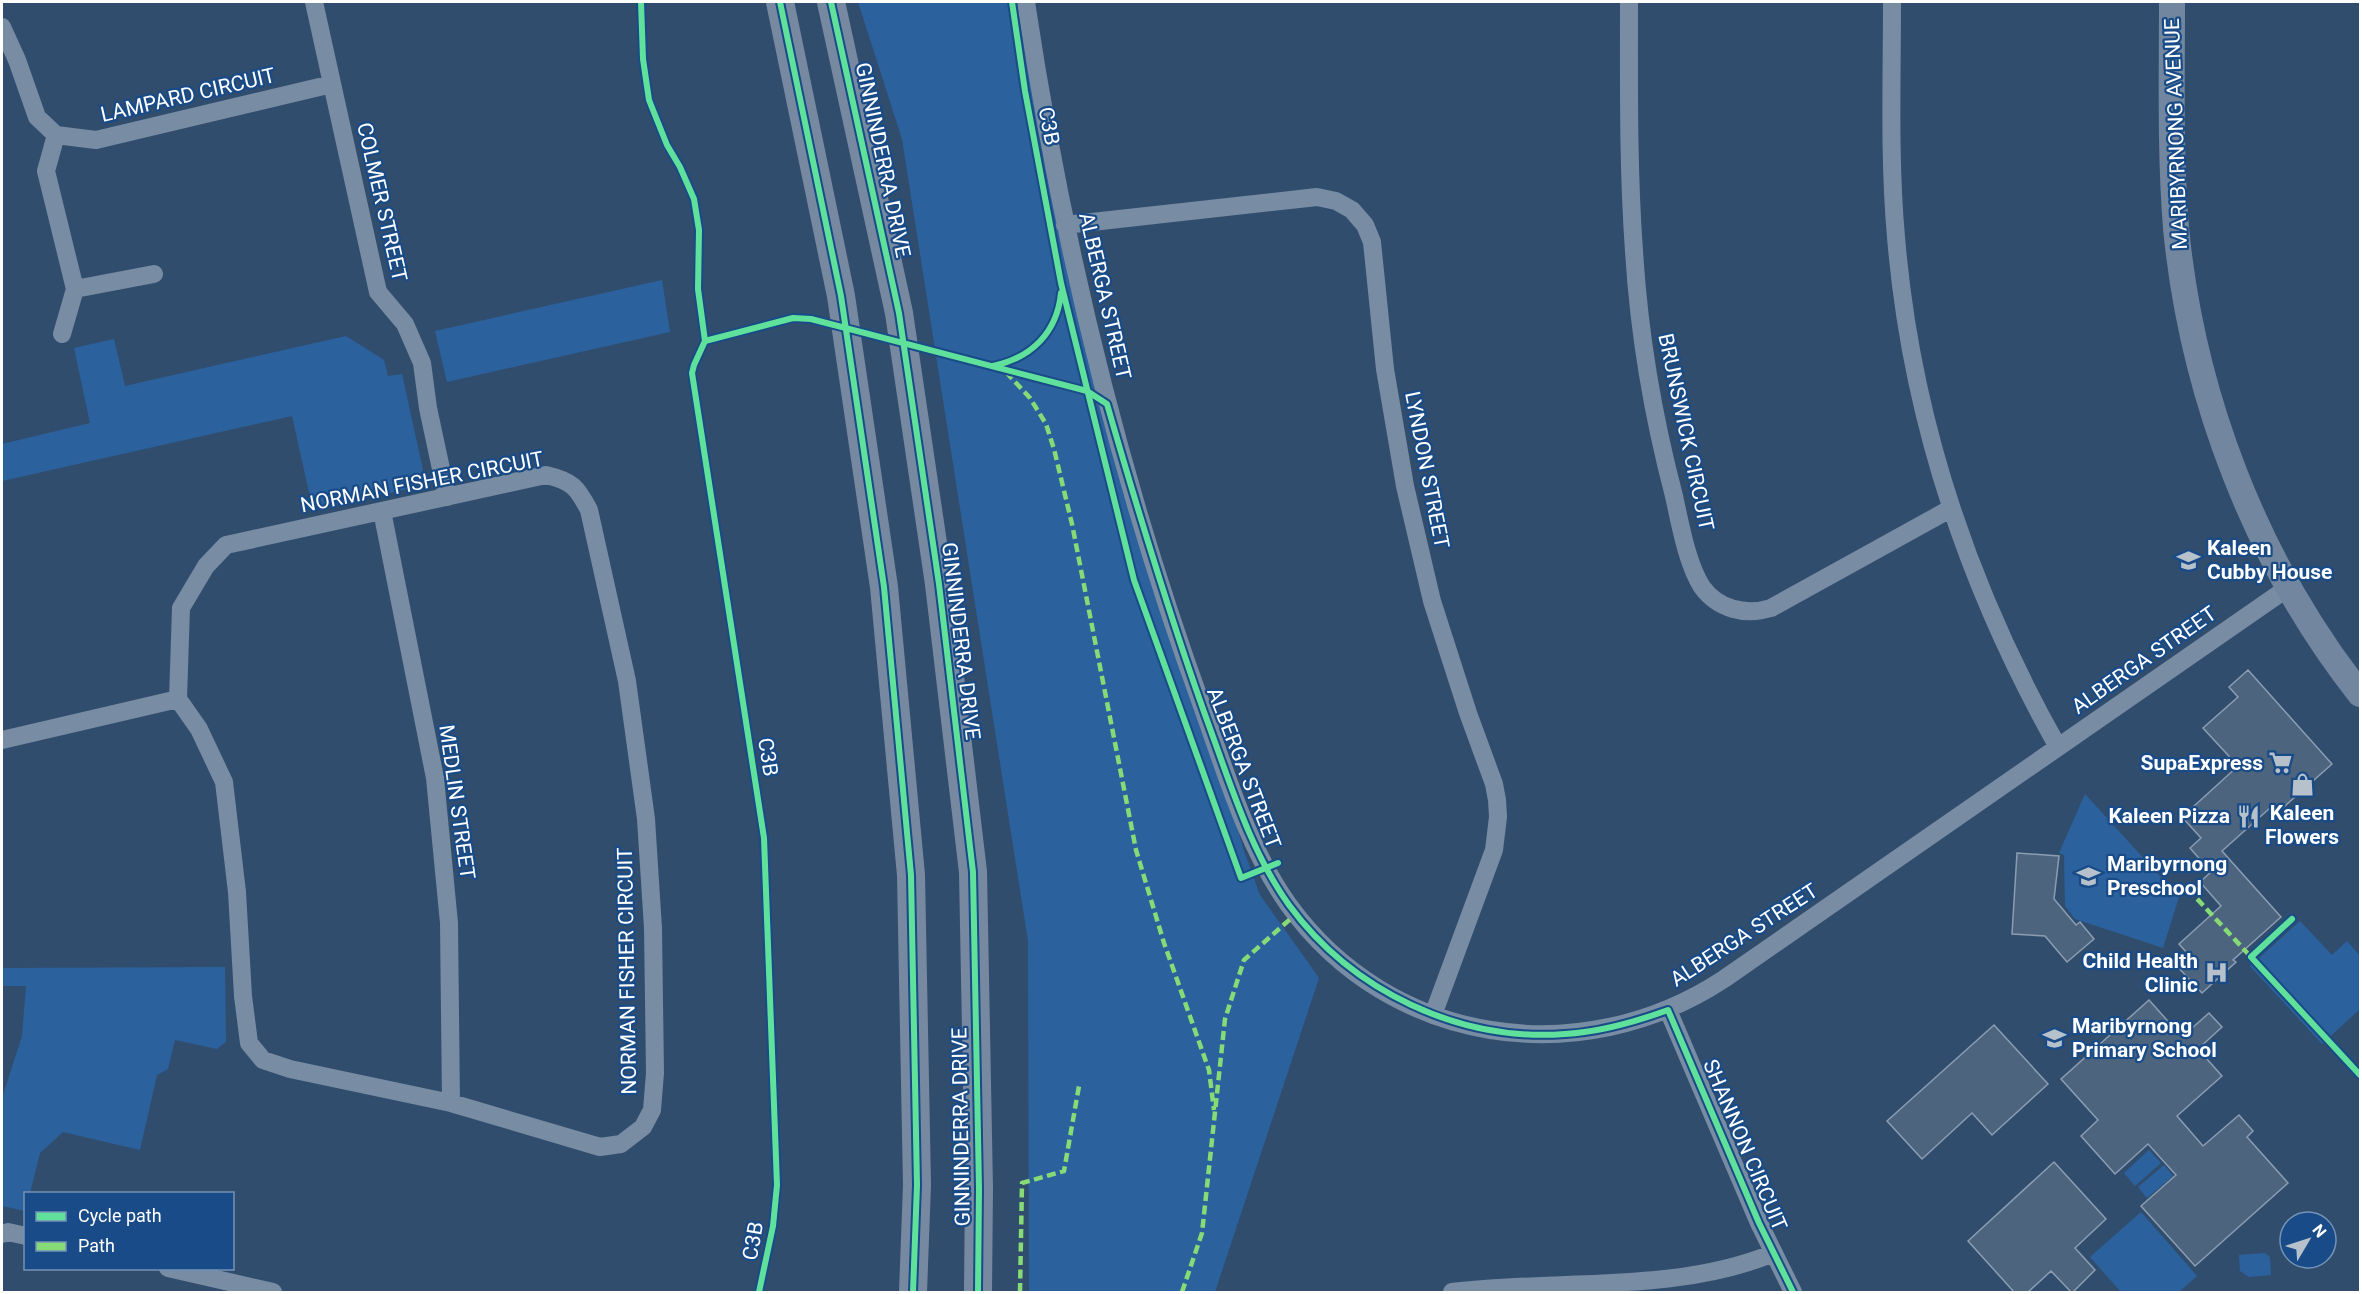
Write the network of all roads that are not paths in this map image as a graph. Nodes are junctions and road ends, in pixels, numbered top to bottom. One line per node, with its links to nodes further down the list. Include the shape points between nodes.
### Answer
1 (314, 2): 11 (street)
2 (780, 2): 35 (main road, via 841,296 884,587 911,875 917,1185)
3 (831, 2): 36 (main road, GINNINDERRA DRIVE, via 899,313 939,584 972,872)
4 (1026, 2): 13 (street, ALBERGA STREET)
5 (1629, 2): 18 (street, BRUNSWICK CIRCUIT, via 1631,199 1639,307 1666,466 1694,570 1703,588 1734,610 1771,608)
6 (1892, 2): 18 (street, via 1893,191 1900,283 1925,420)
7 (2172, 2): 20 (street, MARIBYRNONG AVENUE, via 2174,186 2188,312 2208,393 2235,473)
8 (2, 27): 10 (street)
9 (2, 49): 10 (street)
10 (17, 60): 12 (street, via 38,117)
11 (332, 84): 12 (street, LAMPARD CIRCUIT, via 96,140); 17 (street, COLMER STREET, via 378,292 405,324 422,363)
12 (56, 135): 15 (street, via 46,171)
13 (1065, 225): 26 (street, ALBERGA STREET, via 1107,404 1155,568 1207,720 1263,862 1290,906 1330,951 1372,983); 26 (street, LYNDON STREET, via 1317,196 1344,205 1359,217 1369,233 1388,393 1415,532 1449,657 1497,800 1494,850)
14 (154, 274): 15 (street)
15 (75, 289): 16 (street)
16 (62, 334)
17 (447, 497): 19 (street, NORMAN FISHER CIRCUIT); 27 (street, NORMAN FISHER CIRCUIT, via 546,475 565,479 578,489 589,510 627,681 646,819 653,928 655,1073 652,1110 642,1127 621,1144 600,1147)
18 (1950, 509): 24 (street, via 1987,608)
19 (382, 511): 22 (street, NORMAN FISHER CIRCUIT, via 226,545 206,566 181,608); 27 (street, MEDLIN STREET, via 435,778 449,923)
20 (2289, 587): 21 (street, MARIBYRNONG AVENUE); 24 (street, ALBERGA STREET)
21 (2361, 694)
22 (178, 699): 23 (street); 27 (street, NORMAN FISHER CIRCUIT, via 199,729 224,782 249,1044 263,1060 290,1069)
23 (2, 740)
24 (2058, 747): 25 (street, ALBERGA STREET, via 1724,979)
25 (1668, 1010): 26 (street, ALBERGA STREET, via 1618,1026 1565,1034 1511,1033); 30 (street, SHANNON CIRCUIT)
26 (1433, 1015)
27 (451, 1103)
28 (2, 1234): 29 (street)
29 (24, 1236)
30 (1774, 1253): 33 (street, SHANNON CIRCUIT, via 1735,1268 1694,1277); 38 (street, SHANNON CIRCUIT)
31 (170, 1270): 32 (street)
32 (198, 1284): 34 (street)
33 (1542, 1290): 37 (street, SHANNON CIRCUIT)
34 (273, 1293)
35 (913, 1293)
36 (978, 1293)
37 (1452, 1293)
38 (1793, 1293)

